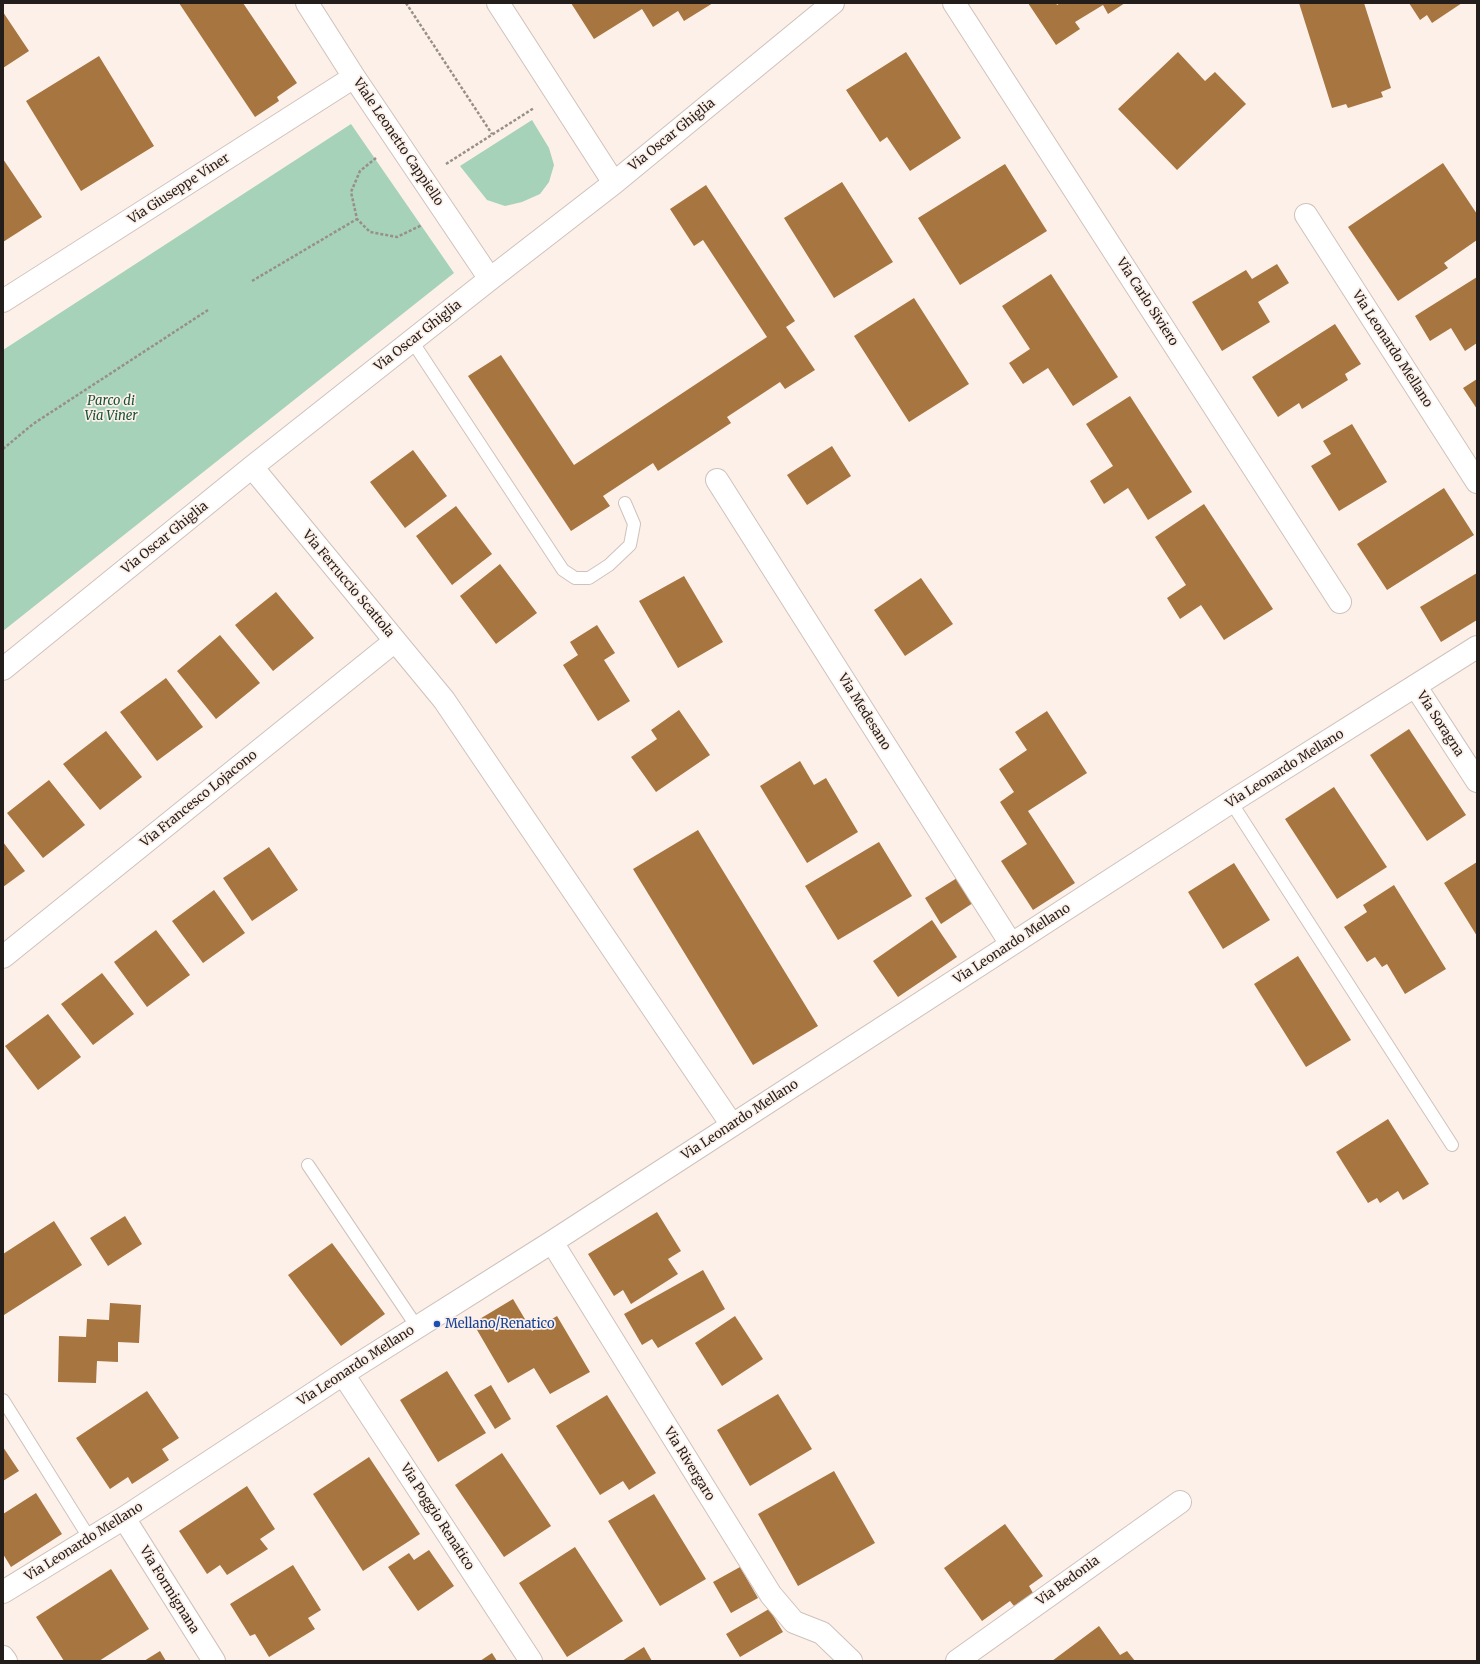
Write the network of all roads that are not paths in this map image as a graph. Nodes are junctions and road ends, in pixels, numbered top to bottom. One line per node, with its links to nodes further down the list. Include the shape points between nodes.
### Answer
1 (307, 3): 5 (street, Viale Leonetto Cappiello)
2 (498, 3): 6 (street)
3 (833, 3): 6 (street, Via Oscar Ghiglia)
4 (954, 3): 15 (street, Via Carlo Siviero)
5 (354, 77): 8 (street, Viale Leonetto Cappiello); 9 (street, Via Giuseppe Viner)
6 (614, 183): 8 (street, Via Oscar Ghiglia)
7 (1306, 215): 13 (street, Via Leonardo Mellano)
8 (490, 279): 10 (street, Via Oscar Ghiglia)
9 (3, 301)
10 (412, 341): 11 (street, Via Oscar Ghiglia); 14 (lane, via 563,570 575,578 590,578 609,565 630,545 634,524)
11 (252, 467): 16 (street, Via Ferruccio Scattola); 18 (street, Via Oscar Ghiglia)
12 (717, 480): 22 (street, Via Medesano)
13 (1477, 482)
14 (625, 503)
15 (1340, 602)
16 (395, 641): 23 (street, Via Francesco Lojacono); 24 (street, Via Ferruccio Scattola, via 444,700)
17 (1477, 647): 19 (street, Via Leonardo Mellano)
18 (3, 669)
19 (1416, 687): 20 (street, Via Soragna); 21 (street, Via Leonardo Mellano)
20 (1477, 781)
21 (1231, 802): 22 (street, Via Leonardo Mellano); 25 (lane)
22 (1011, 944): 24 (street, Via Leonardo Mellano)
23 (3, 957)
24 (732, 1125): 27 (street, Via Leonardo Mellano)
25 (1452, 1145)
26 (308, 1165): 28 (lane)
27 (552, 1242): 28 (street, Via Leonardo Mellano); 39 (street, Via Rivergaro, via 770,1595 794,1622 822,1632)
28 (417, 1327): 29 (street, Via Leonardo Mellano)
29 (343, 1374): 32 (street, Via Leonardo Mellano); 38 (street, Via Poggio Renatico)
30 (3, 1400): 33 (lane)
31 (1180, 1502): 40 (street, Via Bedonia)
32 (124, 1518): 33 (street, Via Leonardo Mellano); 37 (street, Via Formignana)
33 (90, 1539): 34 (street, Via Leonardo Mellano)
34 (3, 1592)
35 (3, 1657): 36 (street)
36 (6, 1661)
37 (214, 1661)
38 (531, 1661)
39 (851, 1661)
40 (957, 1661)

